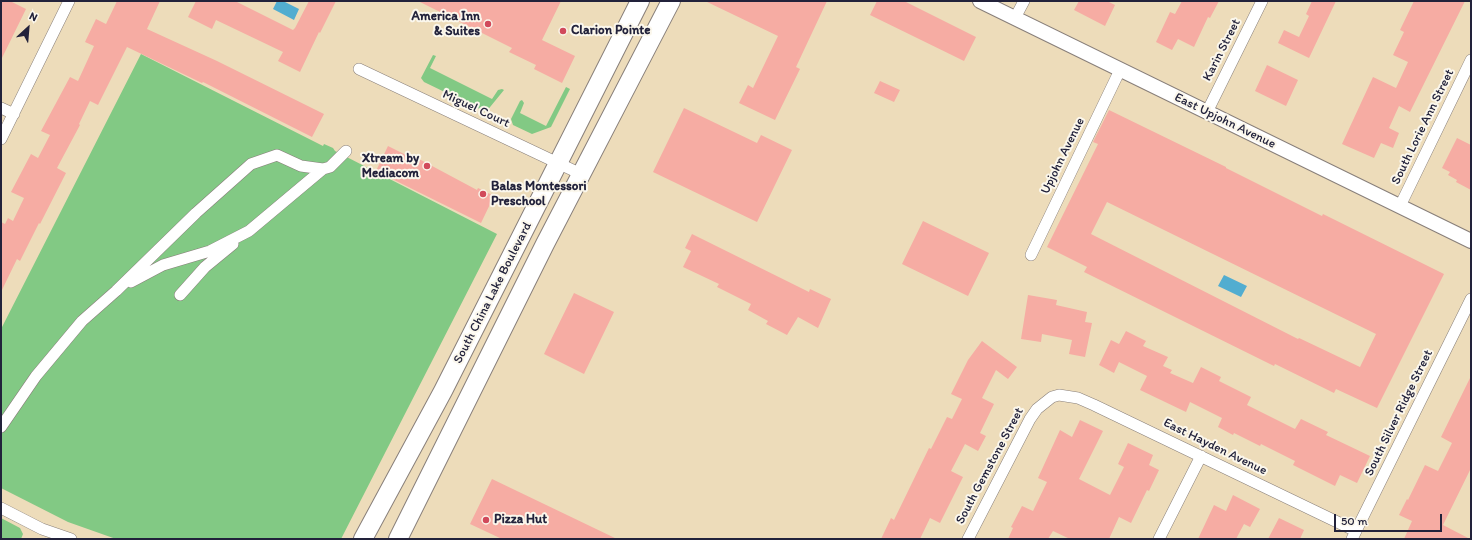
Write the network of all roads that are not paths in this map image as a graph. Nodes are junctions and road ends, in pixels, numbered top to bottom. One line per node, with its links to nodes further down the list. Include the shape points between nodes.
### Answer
1 (69, 1): 13 (street)
2 (640, 1): 16 (main road, South China Lake Boulevard)
3 (671, 1): 18 (main road, South China Lake Boulevard)
4 (980, 1): 7 (street, East Upjohn Avenue)
5 (1024, 1): 7 (street)
6 (1262, 1): 12 (street, Karin Street)
7 (1015, 18): 10 (street, East Upjohn Avenue)
8 (1471, 60): 19 (street, South Lorie Ann Street)
9 (359, 69): 16 (street, Miguel Court)
10 (1120, 70): 12 (street, East Upjohn Avenue); 22 (street, Upjohn Avenue)
11 (1, 108): 13 (street)
12 (1206, 112): 19 (street, East Upjohn Avenue)
13 (14, 114): 14 (street)
14 (1, 139)
15 (346, 151): 17 (street, via 330,167)
16 (558, 163): 18 (street, Miguel Court); 32 (main road, South China Lake Boulevard, via 443,391)
17 (323, 169): 20 (street); 23 (street, via 301,166 277,155 251,164)
18 (581, 174): 33 (main road, South China Lake Boulevard)
19 (1400, 206): 21 (street, East Upjohn Avenue)
20 (249, 231): 23 (street, via 210,251 164,265); 24 (street, via 205,267)
21 (1471, 241)
22 (1031, 255)
23 (116, 291): 27 (street, via 82,321 36,376)
24 (180, 295)
25 (1471, 299): 30 (street, South Silver Ridge Street)
26 (1059, 395): 28 (street, East Hayden Avenue, via 1078,398); 34 (street, South Gemstone Street, via 1037,408 1030,419)
27 (1, 427)
28 (1201, 456): 30 (street, East Hayden Avenue); 35 (street)
29 (1, 508): 31 (street, via 42,529)
30 (1354, 535)
31 (71, 539)
32 (363, 539)
33 (398, 539)
34 (968, 539)
35 (1159, 539)

